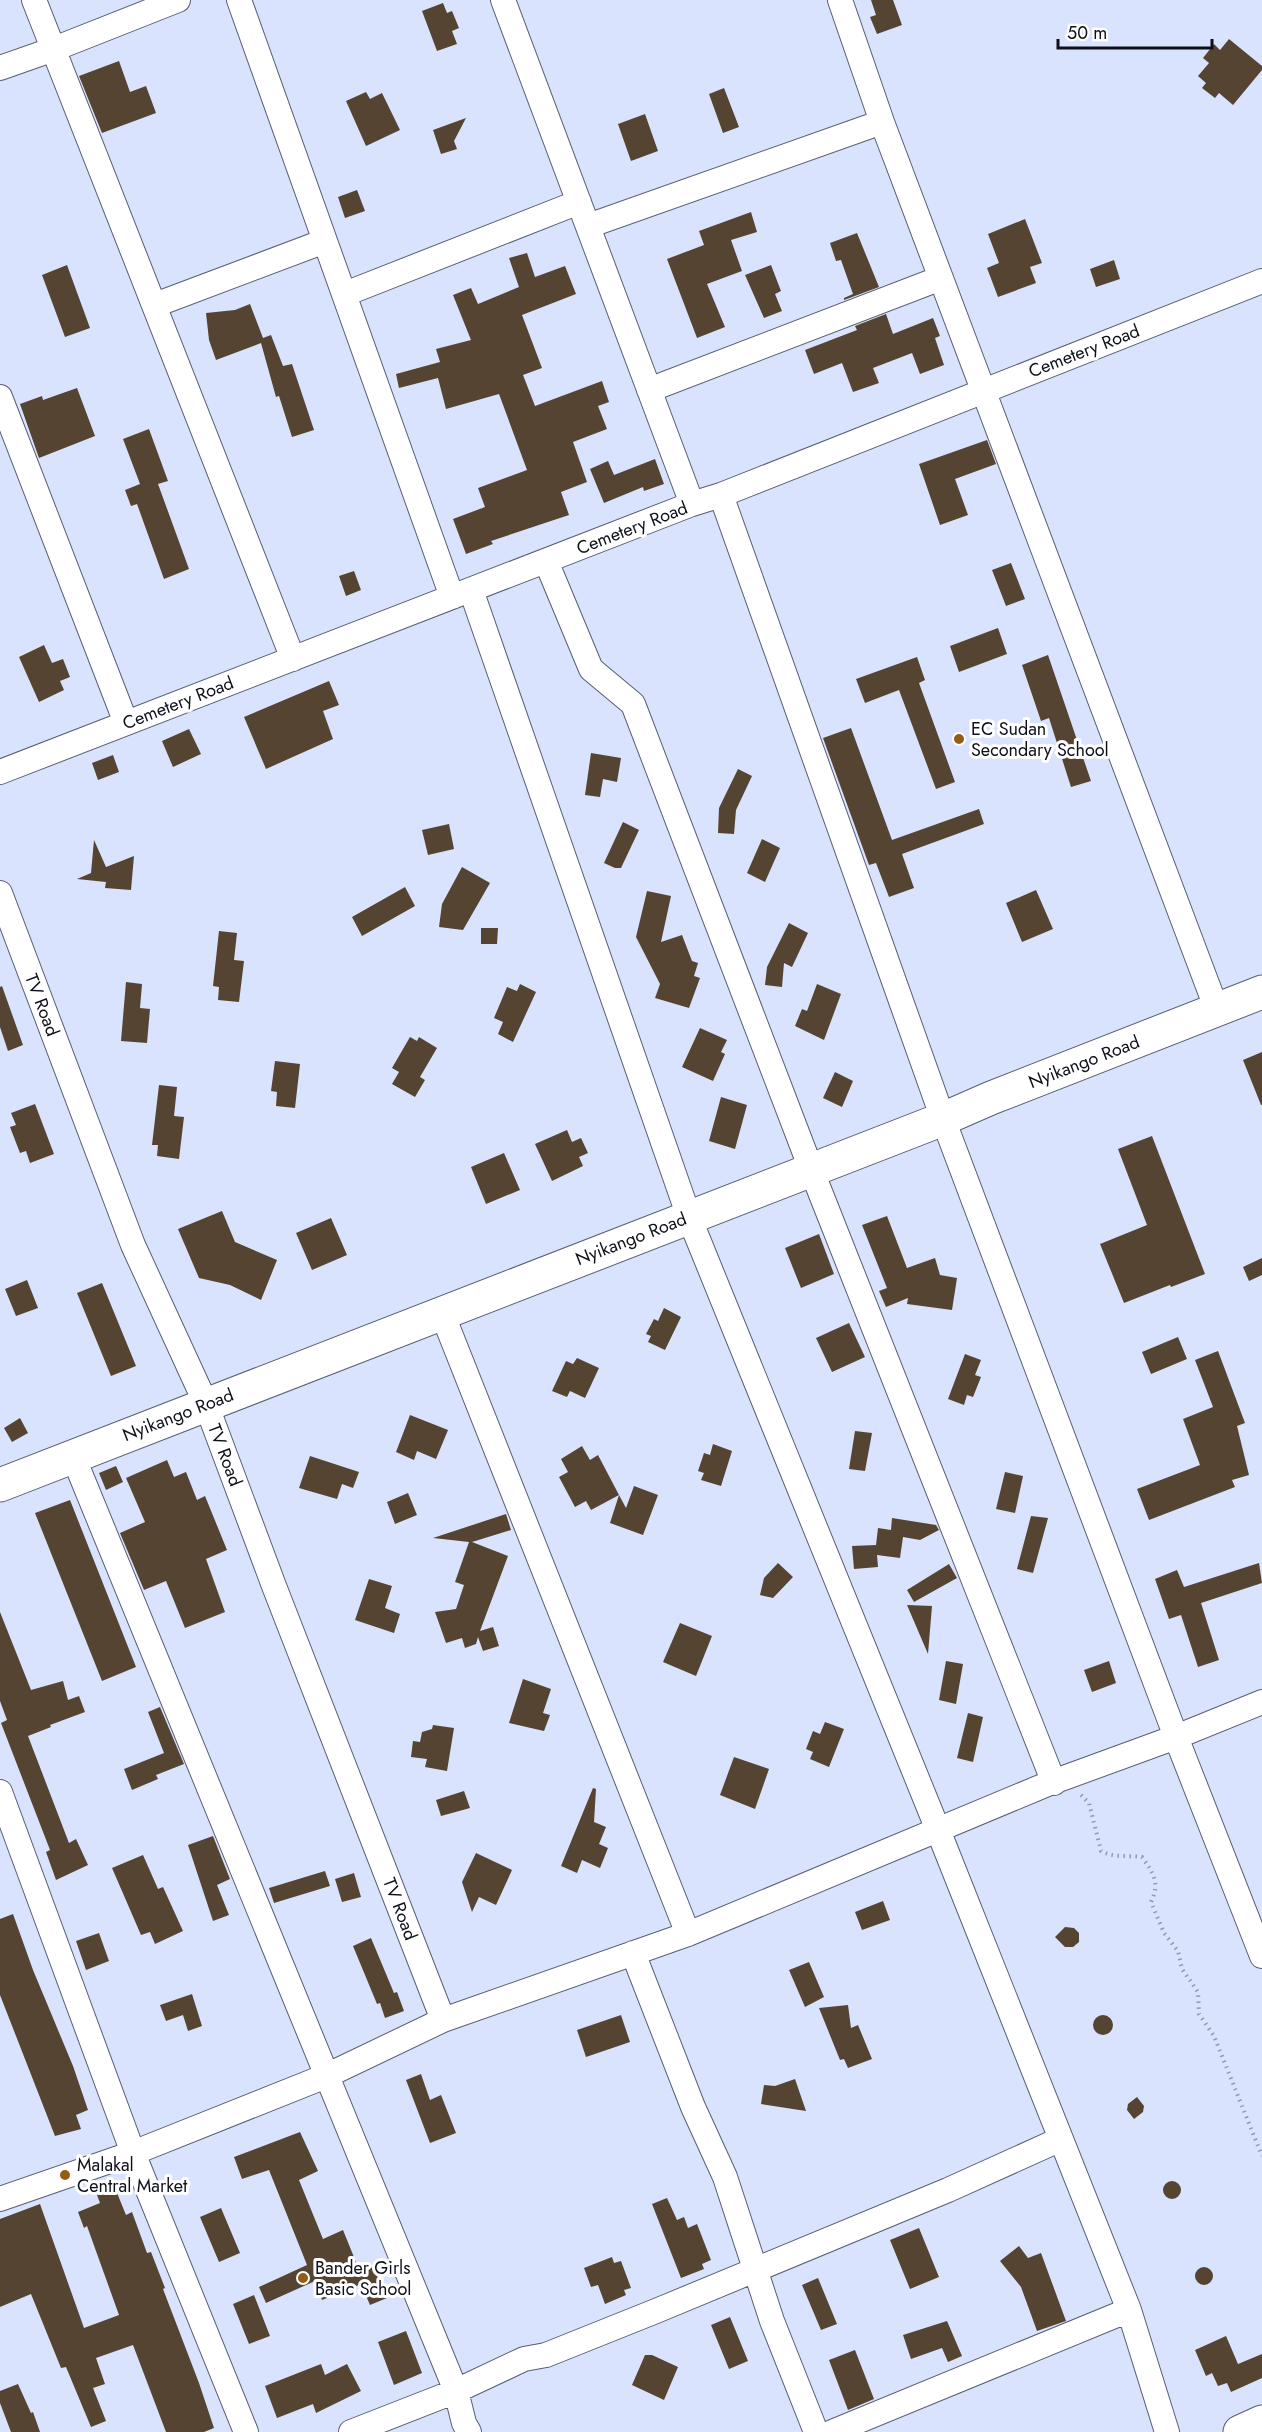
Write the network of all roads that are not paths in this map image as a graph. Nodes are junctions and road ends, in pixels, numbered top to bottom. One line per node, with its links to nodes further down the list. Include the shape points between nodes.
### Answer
1 (34, 0): 6 (street)
2 (178, 0): 6 (street)
3 (239, 0): 11 (street)
4 (503, 0): 9 (street)
5 (840, 0): 8 (street)
6 (54, 49): 7 (street); 15 (street)
7 (0, 68)
8 (882, 122): 10 (street); 12 (street)
9 (579, 202): 10 (street); 14 (street)
10 (588, 226): 16 (street)
11 (325, 241): 14 (street); 15 (street)
12 (941, 278): 16 (street); 17 (street)
13 (1262, 281): 17 (street, Cemetery Road)
14 (345, 294): 22 (street)
15 (155, 305): 23 (street)
16 (650, 390): 20 (street)
17 (984, 390): 19 (street, Cemetery Road); 28 (street)
18 (0, 397): 24 (street)
19 (721, 495): 20 (street, Cemetery Road); 29 (street)
20 (692, 504): 21 (street, Cemetery Road)
21 (546, 561): 22 (street, Cemetery Road); 30 (street, via 591,669 633,704)
22 (461, 593): 23 (street, Cemetery Road); 31 (street)
23 (293, 659): 24 (street, Cemetery Road)
24 (126, 723): 25 (street, Cemetery Road)
25 (0, 772)
26 (0, 893): 33 (street, TV Road, via 133,1245)
27 (1262, 992): 28 (street, Nyikango Road)
28 (1217, 1010): 29 (street, Nyikango Road)
29 (943, 1119): 30 (street, Nyikango Road); 37 (street)
30 (811, 1169): 31 (street, Nyikango Road); 38 (street)
31 (689, 1217): 32 (street, Nyikango Road); 40 (street)
32 (442, 1313): 33 (street, Nyikango Road); 42 (street)
33 (206, 1404): 34 (street, Nyikango Road); 45 (street, TV Road)
34 (73, 1456): 35 (street, Nyikango Road); 46 (street)
35 (0, 1485)
36 (1262, 1702): 37 (street)
37 (1176, 1737): 38 (street); 44 (street)
38 (1052, 1783): 40 (street)
39 (0, 1792): 41 (street)
40 (938, 1830): 42 (street); 47 (street)
41 (9, 1844): 48 (street)
42 (688, 1934): 43 (street)
43 (633, 1953): 45 (street); 50 (street, via 693,2107 725,2177)
44 (1262, 1956)
45 (443, 2020): 46 (street)
46 (326, 2076): 48 (street); 52 (street)
47 (1061, 2139): 50 (street); 51 (street)
48 (133, 2153): 49 (street); 54 (street)
49 (0, 2199)
50 (756, 2270): 52 (street, via 546,2355 524,2360); 57 (street)
51 (1129, 2310): 58 (street); 59 (street)
52 (456, 2391): 55 (street); 56 (street)
53 (1262, 2422): 60 (street)
54 (246, 2432)
55 (351, 2432)
56 (469, 2432)
57 (816, 2432)
58 (832, 2432)
59 (1167, 2432)
60 (1240, 2432)

